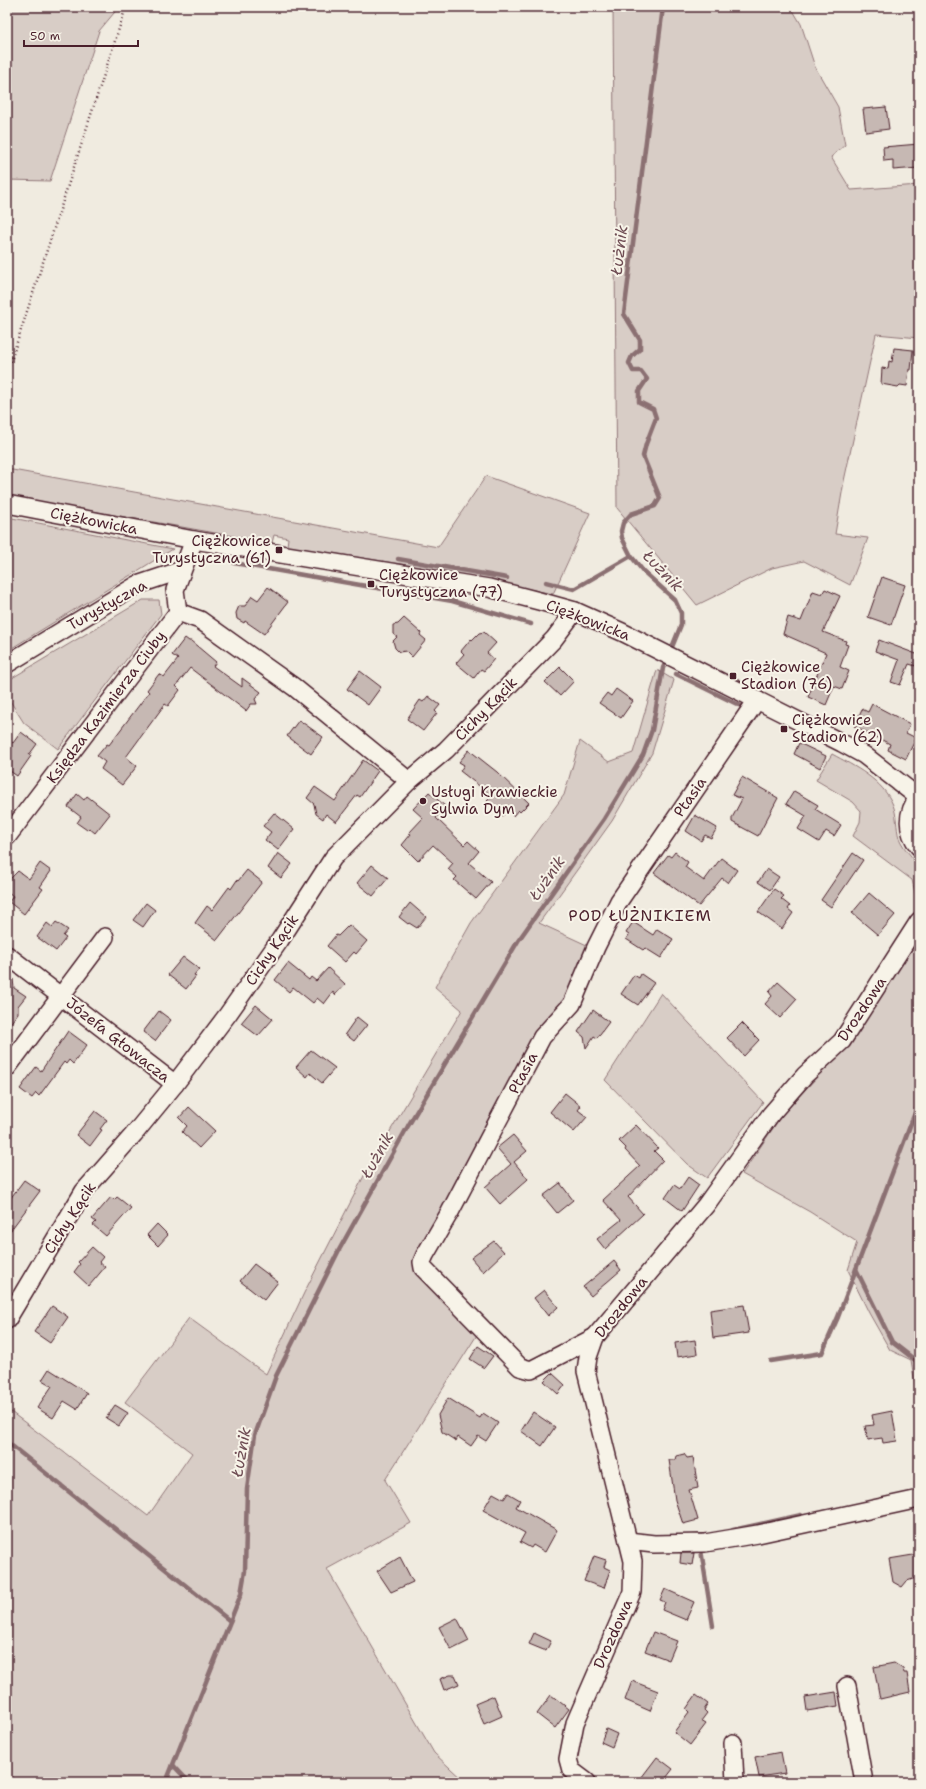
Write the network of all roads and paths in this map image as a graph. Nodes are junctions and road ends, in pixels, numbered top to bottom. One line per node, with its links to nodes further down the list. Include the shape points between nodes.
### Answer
1 (126, 7): 2 (path)
2 (7, 373)
3 (7, 504): 4 (street, Ciężkowicka)
4 (194, 540): 5 (street); 6 (street, Ciężkowicka, via 489,588)
5 (182, 570): 7 (street, via 175,590); 8 (street, Turystyczna, via 137,585)
6 (575, 611): 9 (street, Ciężkowicka); 10 (street, Cichy Kącik, via 554,639 446,750)
7 (178, 612): 10 (street, via 200,620 294,687); 12 (street, Księdza Kazimierza Ciuby)
8 (7, 664)
9 (757, 700): 11 (street, Ciężkowicka, via 864,755); 21 (street, Ptasia, via 619,901 572,1004 542,1037 422,1262 423,1268 520,1367 531,1370)
10 (409, 781): 19 (street, Cichy Kącik, via 333,858 280,940)
11 (919, 797): 13 (street, via 911,810 909,820 910,831)
12 (7, 837)
13 (919, 847)
14 (919, 921): 21 (street, Drozdowa, via 842,1041 805,1075 771,1114 706,1205)
15 (105, 937): 17 (street, Józefa Głowacza)
16 (7, 955): 17 (street, Józefa Głowacza)
17 (61, 996): 18 (street, Józefa Głowacza); 19 (street, Józefa Głowacza)
18 (7, 1068)
19 (175, 1084): 20 (street, Cichy Kącik, via 84,1191)
20 (7, 1320)
21 (595, 1337): 23 (street, Drozdowa, via 586,1371)
22 (919, 1499): 23 (street, via 705,1543 654,1544)
23 (628, 1541): 26 (street, Drozdowa, via 632,1561 632,1592 575,1723 568,1759 571,1770)
24 (847, 1686): 28 (street)
25 (732, 1743): 27 (street)
26 (587, 1782)
27 (735, 1782)
28 (864, 1782)

